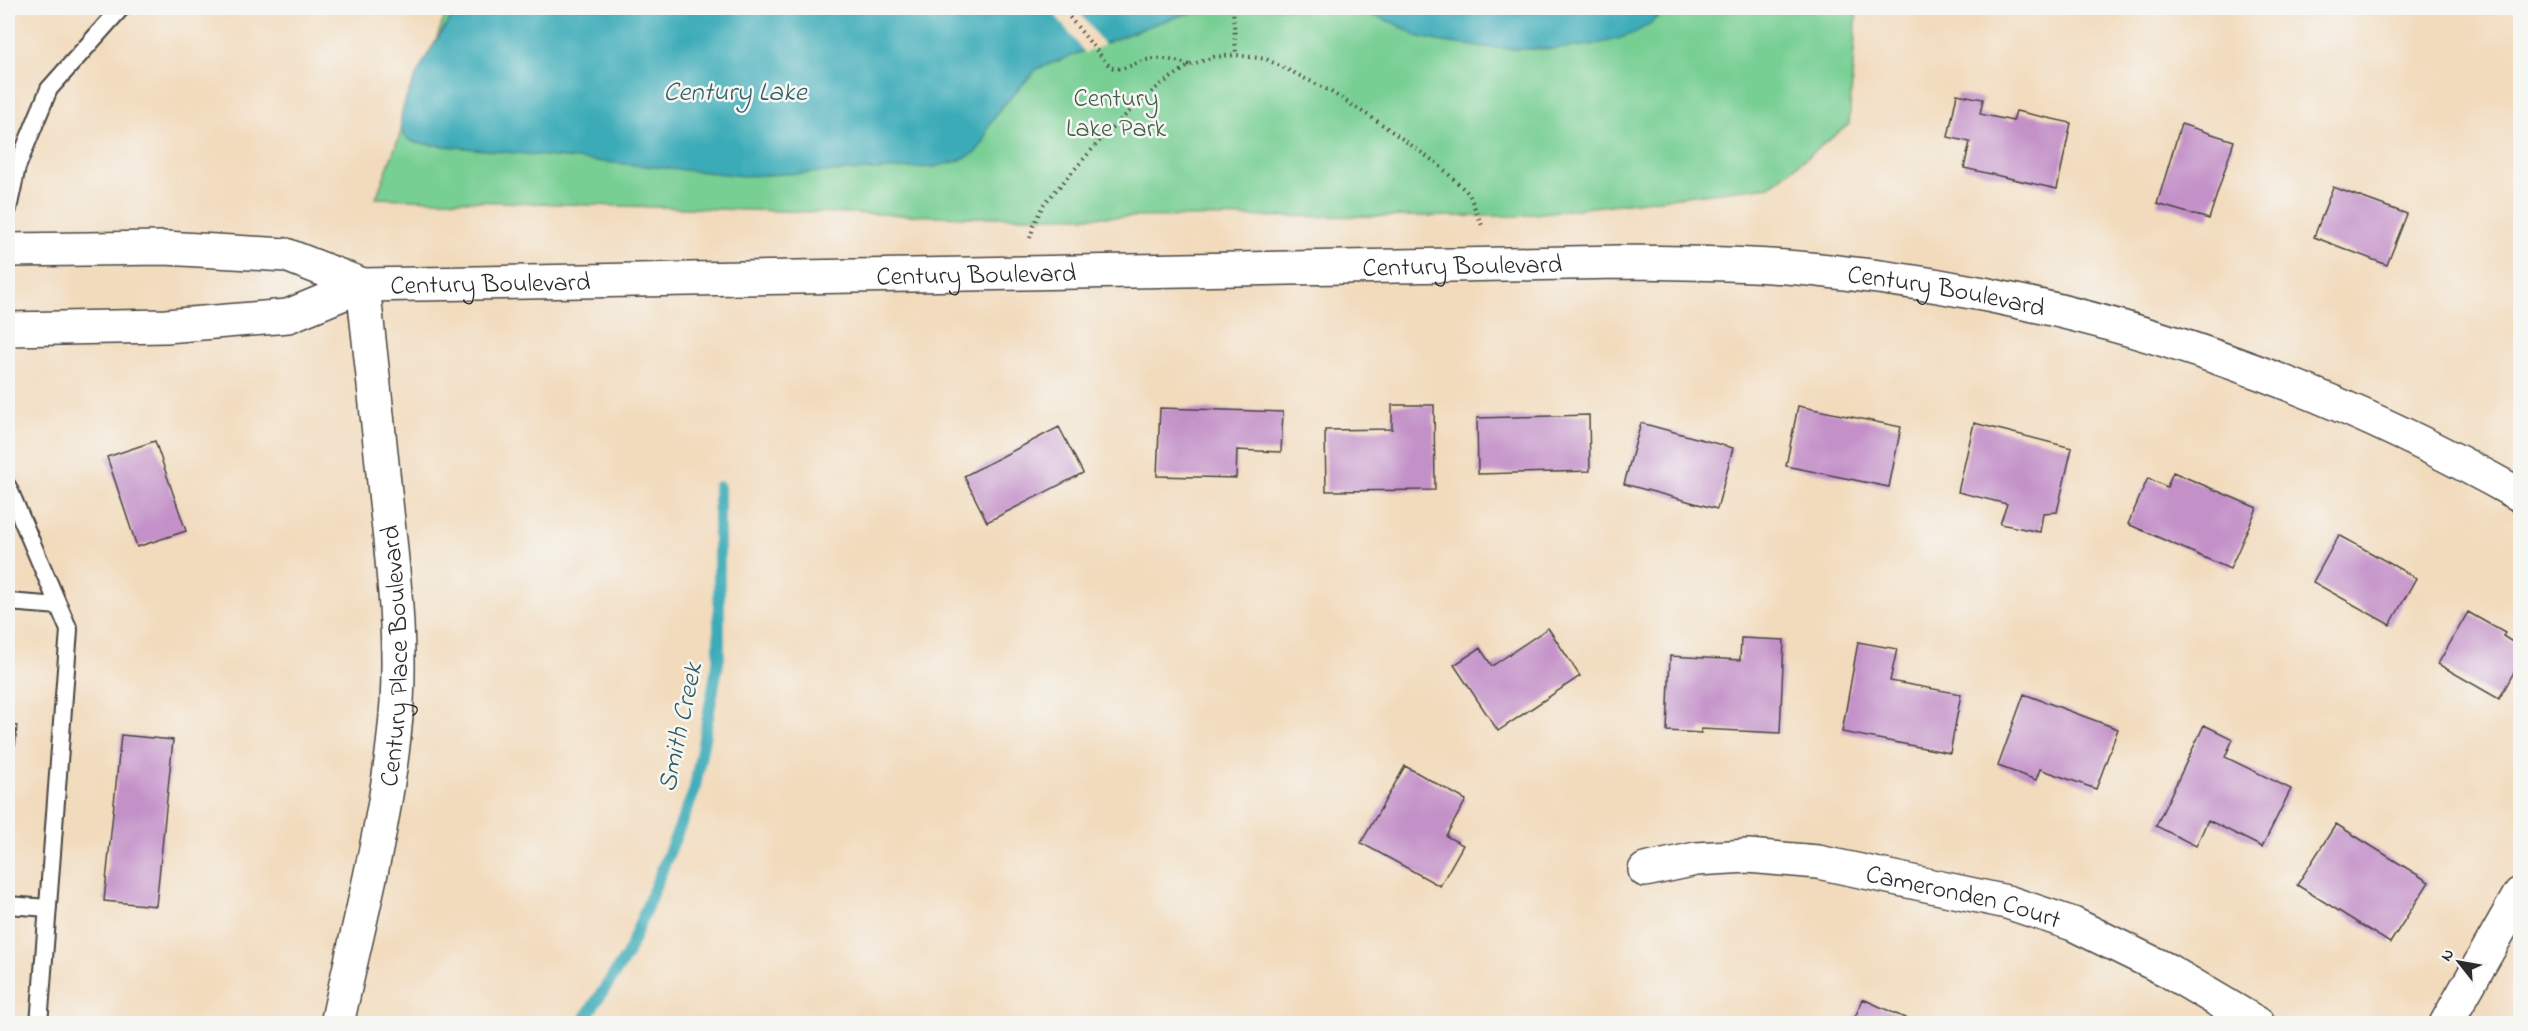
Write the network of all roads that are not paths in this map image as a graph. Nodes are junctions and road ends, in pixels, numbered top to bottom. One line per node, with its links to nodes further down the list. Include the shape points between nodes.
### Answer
1 (121, 8): 2 (lane, via 49,89 17,167)
2 (8, 209)
3 (8, 250): 4 (street, Century Boulevard, via 165,248 286,255)
4 (363, 285): 5 (street, Century Boulevard, via 288,316 166,326); 7 (street, Century Boulevard, via 1620,262 1827,271 1930,284 2027,304 2120,326 2204,352 2311,391 2402,432); 15 (street, Century Place Boulevard, via 395,585 397,700 385,806)
5 (8, 329)
6 (8, 487): 9 (lane)
7 (2520, 495)
8 (8, 602): 9 (lane)
9 (59, 606): 13 (lane, via 69,630)
10 (1645, 870): 16 (street, Cameronden Court, via 1696,859 1748,856 1818,862 2007,902 2073,924 2167,970)
11 (2520, 894): 17 (street)
12 (8, 904): 13 (lane)
13 (48, 908): 14 (lane)
14 (39, 1023)
15 (337, 1023)
16 (2258, 1023)
17 (2446, 1023)

